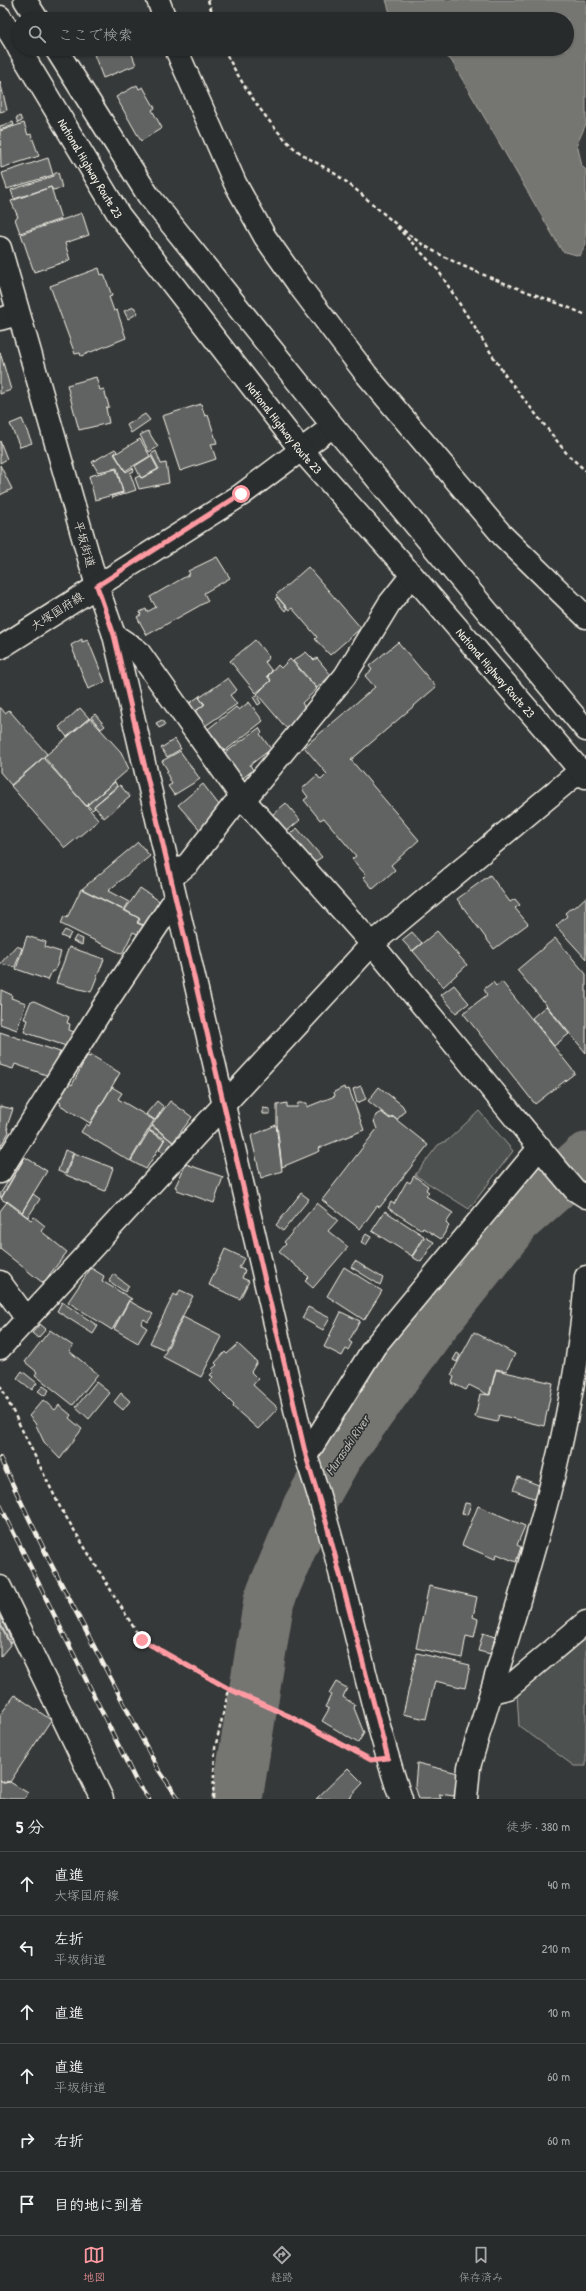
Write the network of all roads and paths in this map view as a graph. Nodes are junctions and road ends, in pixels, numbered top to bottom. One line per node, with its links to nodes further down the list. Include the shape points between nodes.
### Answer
1 (25, 0): 4 (main road)
2 (158, 0): 5 (main road)
3 (208, 0): 6 (path)
4 (33, 12)
5 (162, 12)
6 (212, 12)
7 (0, 17): 8 (main road, National Highway Route 23)
8 (12, 37)
9 (23, 56): 18 (main road, National Highway Route 23, via 119,214)
10 (60, 56): 17 (main road, via 148,195)
11 (179, 56): 22 (main road, via 235,183 264,236 297,282 366,374 503,536)
12 (228, 56): 13 (path, via 247,89 293,147 346,182)
13 (392, 222): 15 (path, via 423,244 460,264); 19 (path, via 438,270 505,375 568,455)
14 (0, 248): 16 (main road, 平坂街道)
15 (586, 315)
16 (9, 316): 21 (main road, 平坂街道)
17 (333, 426): 18 (main road, 大塚国府線); 25 (main road)
18 (301, 450): 20 (main road, National Highway Route 23); 21 (main road, 大塚国府線, via 241,494)
19 (586, 471)
20 (412, 574): 26 (main road, National Highway Route 23); 27 (main road, via 388,604 345,676)
21 (97, 586): 23 (main road, 平坂街道); 24 (main road, 大塚国府線)
22 (586, 617)
23 (114, 635): 27 (main road, via 138,651); 28 (main road, 平坂街道)
24 (0, 648)
25 (586, 730)
26 (583, 774): 29 (main road)
27 (244, 800): 28 (main road, via 233,806 189,863); 29 (main road)
28 (173, 889): 30 (main road, 平坂街道); 32 (main road, via 102,1009)
29 (372, 944): 30 (main road); 31 (main road)
30 (224, 1102): 36 (main road); 39 (main road, 平坂街道)
31 (540, 1147): 33 (main road); 39 (main road, via 375,1346)
32 (0, 1172)
33 (581, 1194)
34 (586, 1277): 43 (main road, via 572,1396 527,1575)
35 (0, 1282): 36 (main road)
36 (27, 1319): 37 (main road)
37 (0, 1348)
38 (0, 1385): 42 (path, via 60,1507 142,1640)
39 (309, 1464): 44 (main road, 平坂街道)
40 (0, 1587): 45 (main road)
41 (586, 1622): 43 (main road, via 508,1688)
42 (229, 1689): 44 (path, via 289,1716 371,1760); 46 (path, via 215,1748)
43 (491, 1692): 48 (main road, via 469,1767)
44 (388, 1758): 47 (main road)
45 (102, 1799)
46 (213, 1799)
47 (401, 1799)
48 (466, 1799)

